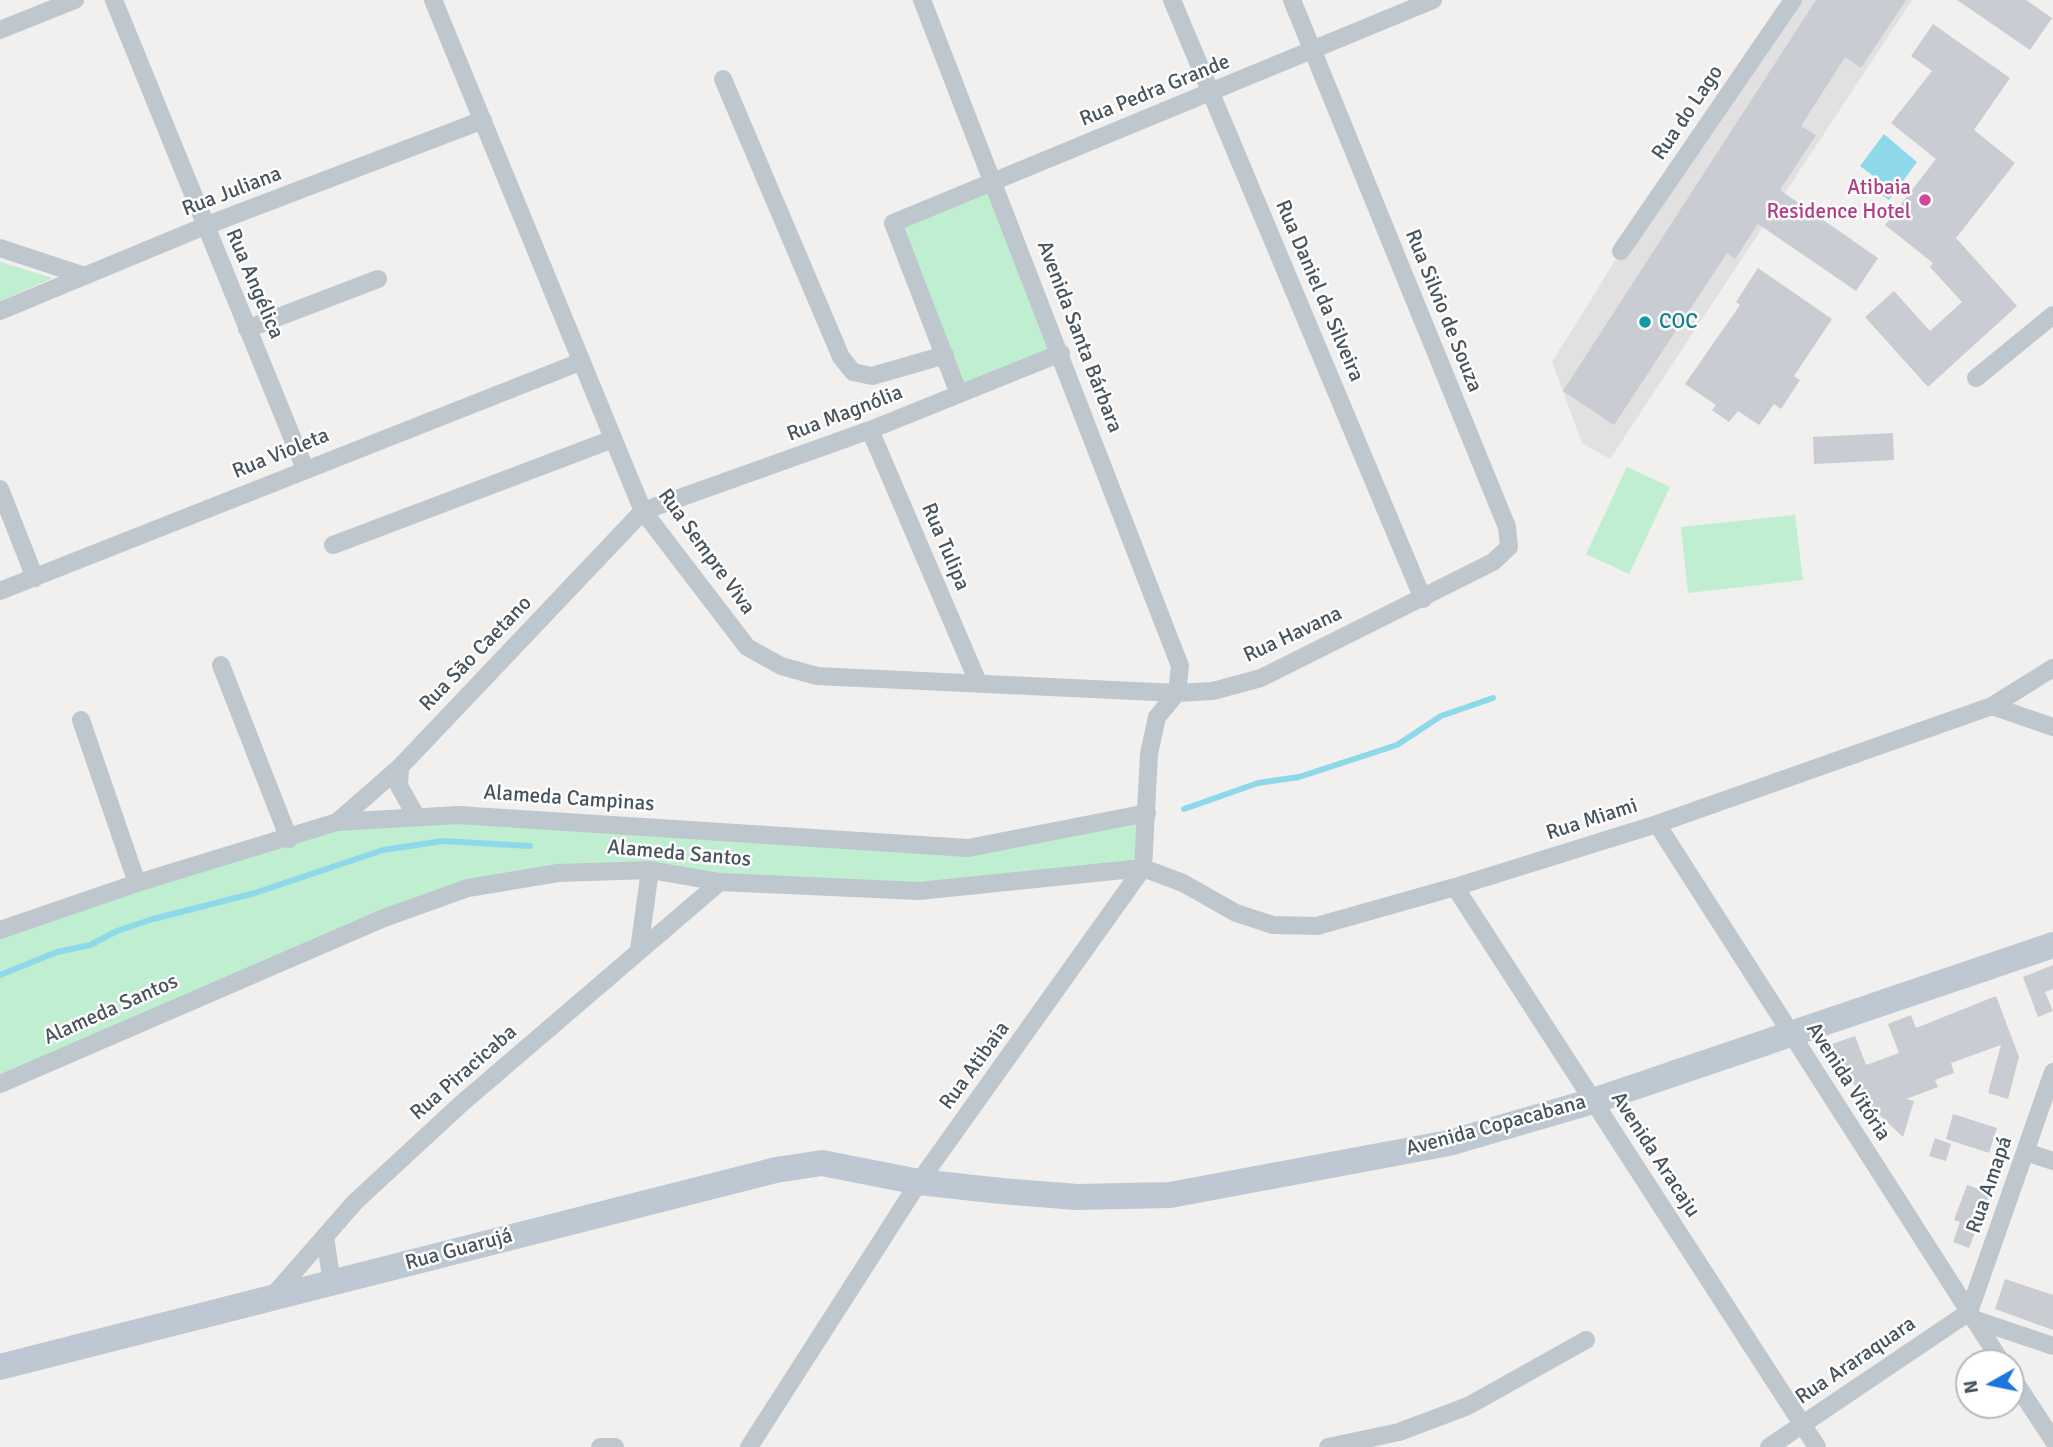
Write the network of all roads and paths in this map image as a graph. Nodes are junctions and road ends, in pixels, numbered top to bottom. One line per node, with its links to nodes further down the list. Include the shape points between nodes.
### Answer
1 (75, 0): 9 (street)
2 (114, 0): 15 (street, Rua Angélica)
3 (433, 0): 13 (street, Rua Sempre Viva)
4 (922, 0): 14 (street, Avenida Santa Bárbara)
5 (1172, 0): 12 (street, Rua Daniel da Silveira)
6 (1292, 0): 10 (street, Rua Silvio de Souza)
7 (1433, 0): 10 (street, Rua Pedra Grande)
8 (1793, 0): 17 (street, Rua do Lago)
9 (0, 30)
10 (1313, 51): 12 (street, Rua Pedra Grande); 36 (street, Rua Silvio de Souza, via 1507,527 1509,547 1493,562)
11 (723, 79): 24 (street, via 841,357 853,372 872,376)
12 (1211, 93): 14 (street, Rua Pedra Grande); 36 (street, Rua Daniel da Silveira)
13 (483, 120): 15 (street, Rua Juliana); 25 (street, Rua Sempre Viva)
14 (994, 181): 23 (street, Avenida Santa Bárbara); 24 (street, Rua Pedra Grande, via 893,223)
15 (205, 226): 18 (street, Rua Juliana); 22 (street, Rua Angélica)
16 (0, 248): 18 (street)
17 (1621, 251)
18 (85, 276): 20 (street, Rua Juliana)
19 (378, 279): 22 (street)
20 (0, 311)
21 (2053, 315): 26 (street)
22 (247, 329): 30 (street, Rua Angélica)
23 (1061, 353): 27 (street, Rua Magnólia); 40 (street, Avenida Santa Bárbara, via 1180,666)
24 (945, 355): 27 (street)
25 (580, 362): 29 (street, Rua Sempre Viva); 30 (street, Rua Violeta)
26 (1976, 378)
27 (959, 394): 28 (street, Rua Magnólia)
28 (870, 430): 32 (street, Rua Magnólia); 39 (street, Rua Tulipa)
29 (612, 439): 32 (street, Rua Sempre Viva); 33 (street)
30 (305, 469): 34 (street, Rua Violeta)
31 (2, 500): 34 (street)
32 (643, 511): 39 (street, Rua Sempre Viva, via 747,647 781,666 817,676); 44 (street, Rua São Caetano)
33 (333, 545)
34 (35, 578): 35 (street, Rua Violeta)
35 (0, 592)
36 (1423, 599): 40 (street, Rua Havana, via 1261,678 1213,691)
37 (221, 665): 49 (street)
38 (2053, 668): 41 (street, Rua Miami)
39 (978, 682): 40 (street, Rua Sempre Viva)
40 (1177, 693): 45 (street, via 1157,717 1149,754)
41 (1992, 706): 43 (street); 48 (street, Rua Miami)
42 (81, 720): 53 (street)
43 (2053, 727)
44 (400, 767): 46 (street, via 399,786); 47 (street, Rua São Caetano)
45 (1147, 813): 46 (street, Alameda Campinas, via 968,848); 50 (street)
46 (416, 816): 47 (street, Alameda Campinas)
47 (337, 822): 49 (street, Alameda Campinas)
48 (1657, 824): 54 (street, Rua Miami); 58 (street, Avenida Vitória)
49 (289, 839): 53 (street, Alameda Campinas)
50 (1143, 868): 52 (street, Alameda Santos, via 919,891); 54 (street, Rua Miami, via 1273,925 1317,926); 64 (street, Rua Atibaia)
51 (650, 870): 52 (street, Alameda Santos); 57 (street); 60 (street, Alameda Santos, via 558,873 468,888 315,947)
52 (720, 882): 57 (street, Rua Piracicaba)
53 (138, 883): 55 (street, Alameda Campinas)
54 (1455, 887): 61 (street, Avenida Aracaju)
55 (0, 930)
56 (2053, 945): 58 (street, Avenida Copacabana)
57 (639, 950): 65 (street, Rua Piracicaba, via 461,1104 355,1202)
58 (1791, 1034): 61 (street, Avenida Copacabana); 68 (street, Avenida Vitória)
59 (2053, 1072): 62 (street, Rua Amapá)
60 (0, 1084)
61 (1593, 1101): 64 (street, Avenida Copacabana, via 1449,1143 1170,1195 1077,1196); 74 (street, Avenida Aracaju)
62 (2026, 1152): 63 (street); 68 (street, Rua Amapá)
63 (2053, 1161)
64 (919, 1182): 66 (street, Rua Guarujá, via 822,1163 776,1170); 78 (street, Rua Atibaia)
65 (325, 1236): 66 (street); 67 (street, Rua Piracicaba)
66 (332, 1284): 67 (street, Rua Guarujá)
67 (269, 1300): 72 (street, Rua Guarujá)
68 (1971, 1316): 70 (street); 71 (street, Avenida Vitória); 74 (street, Rua Araraquara)
69 (1586, 1340): 79 (street, via 1468,1406 1399,1432)
70 (2053, 1346)
71 (1993, 1349)
72 (0, 1367)
73 (2025, 1397): 75 (street)
74 (1803, 1424): 80 (street, Rua Araraquara); 81 (street, Avenida Aracaju)
75 (2053, 1440)
76 (600, 1447): 77 (street)
77 (615, 1447)
78 (749, 1447)
79 (1328, 1447)
80 (1769, 1447)
81 (1817, 1447)

